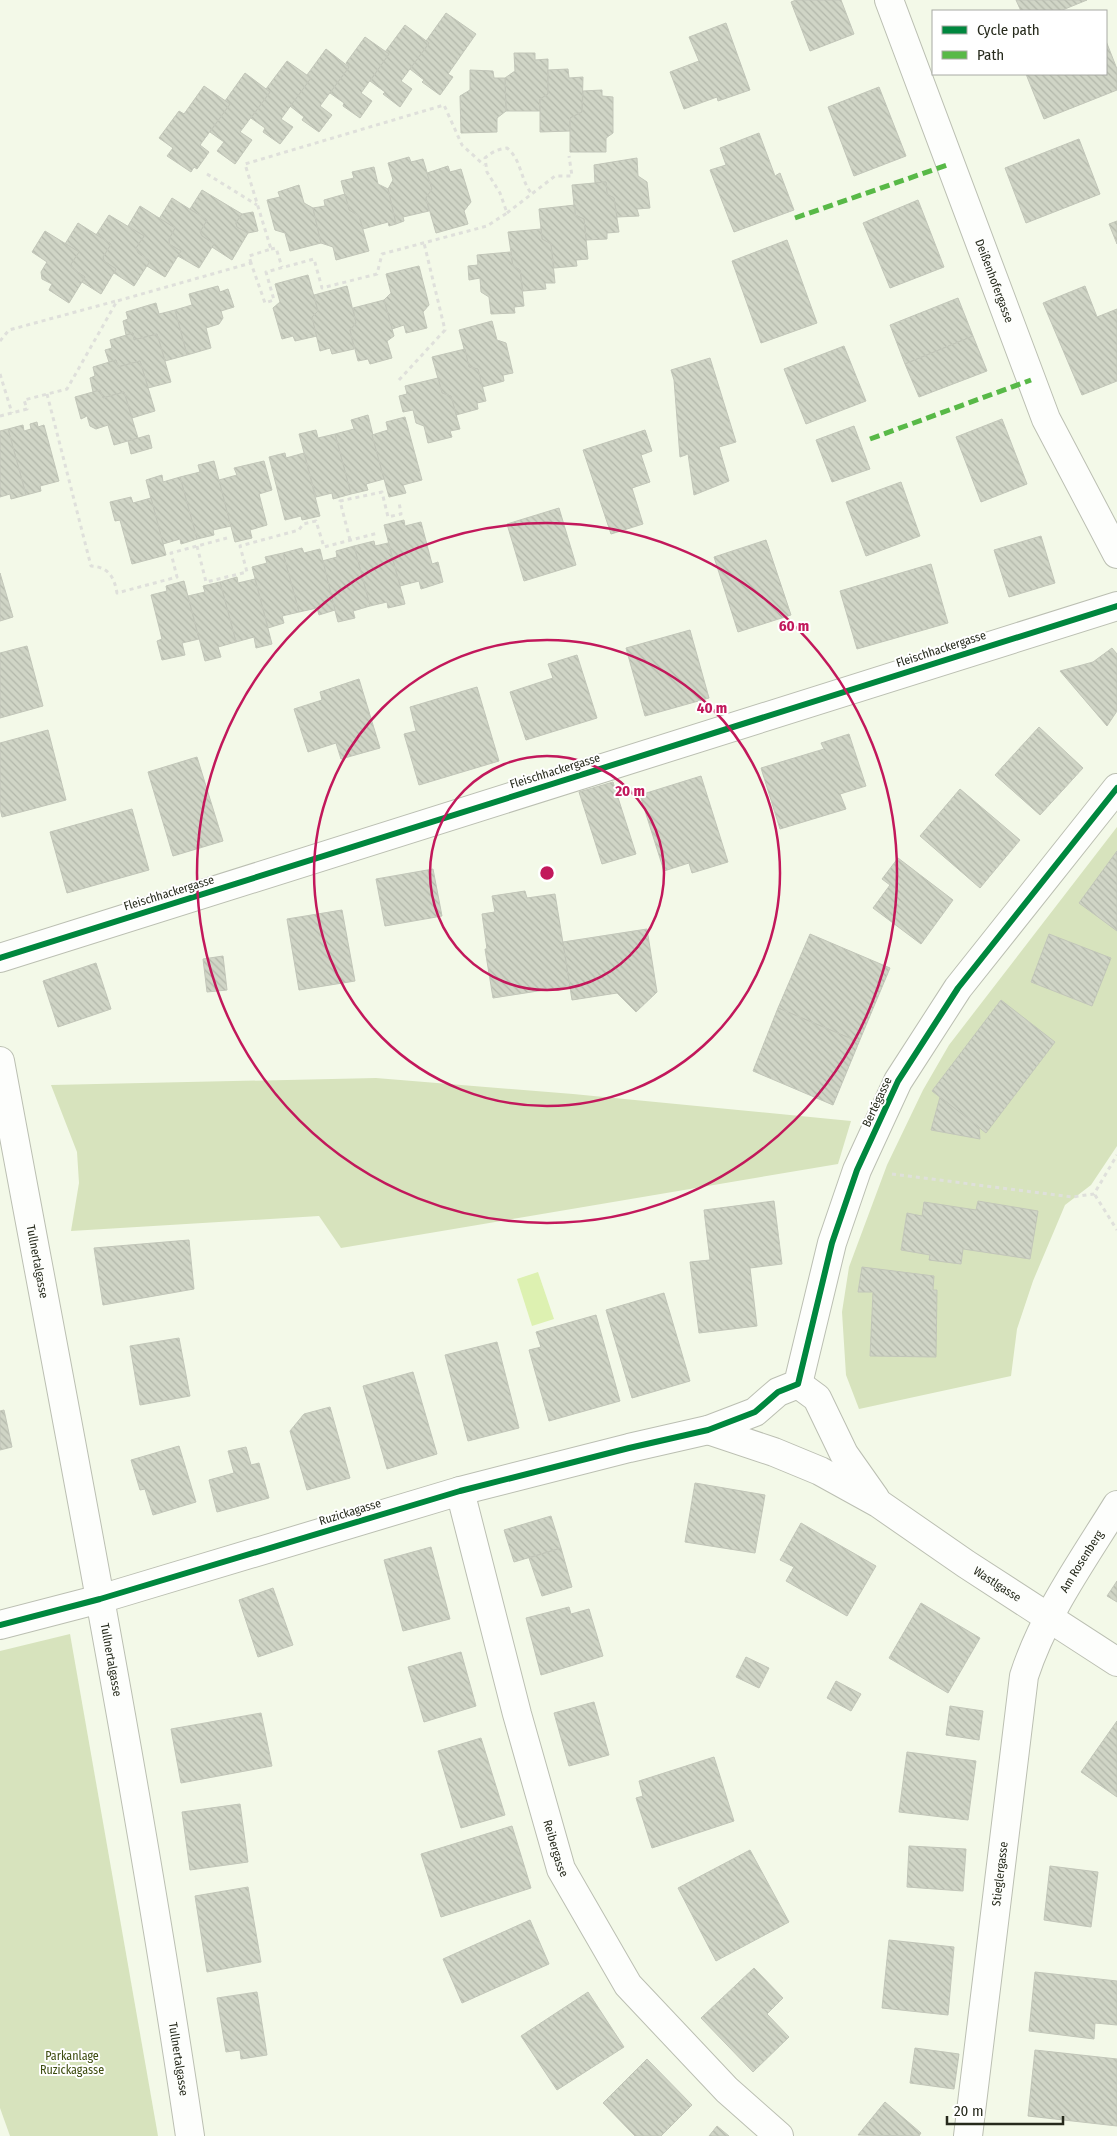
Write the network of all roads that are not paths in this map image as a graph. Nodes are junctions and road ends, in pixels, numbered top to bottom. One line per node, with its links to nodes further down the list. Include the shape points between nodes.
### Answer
1 (889, 0): 2 (street, Deißenhofergasse, via 1046,419)
2 (1117, 554)
3 (1117, 606): 5 (street, Fleischhackergasse)
4 (1117, 788): 7 (street, Bertégasse, via 958,988 898,1081 857,1170 832,1243)
5 (0, 958)
6 (0, 1061): 12 (street, Tullnertalgasse)
7 (798, 1384): 8 (street, via 778,1392 755,1412); 10 (street, Wastlgasse, via 817,1398 844,1454)
8 (708, 1430): 9 (street, Ruzickagasse); 10 (street, Wastlgasse, via 820,1471)
9 (460, 1491): 12 (street, Ruzickagasse); 17 (street, Reibergasse, via 560,1869 628,1985 727,2090)
10 (878, 1503): 13 (street, Wastlgasse)
11 (1117, 1504): 13 (street, Am Rosenberg)
12 (100, 1599): 14 (street, Ruzickagasse); 16 (street, Tullnertalgasse, via 168,1986)
13 (1049, 1618): 15 (street, Wastlgasse); 18 (street, Stieglergasse, via 1032,1650 1024,1676)
14 (0, 1625)
15 (1117, 1662)
16 (190, 2136)
17 (779, 2136)
18 (968, 2136)

